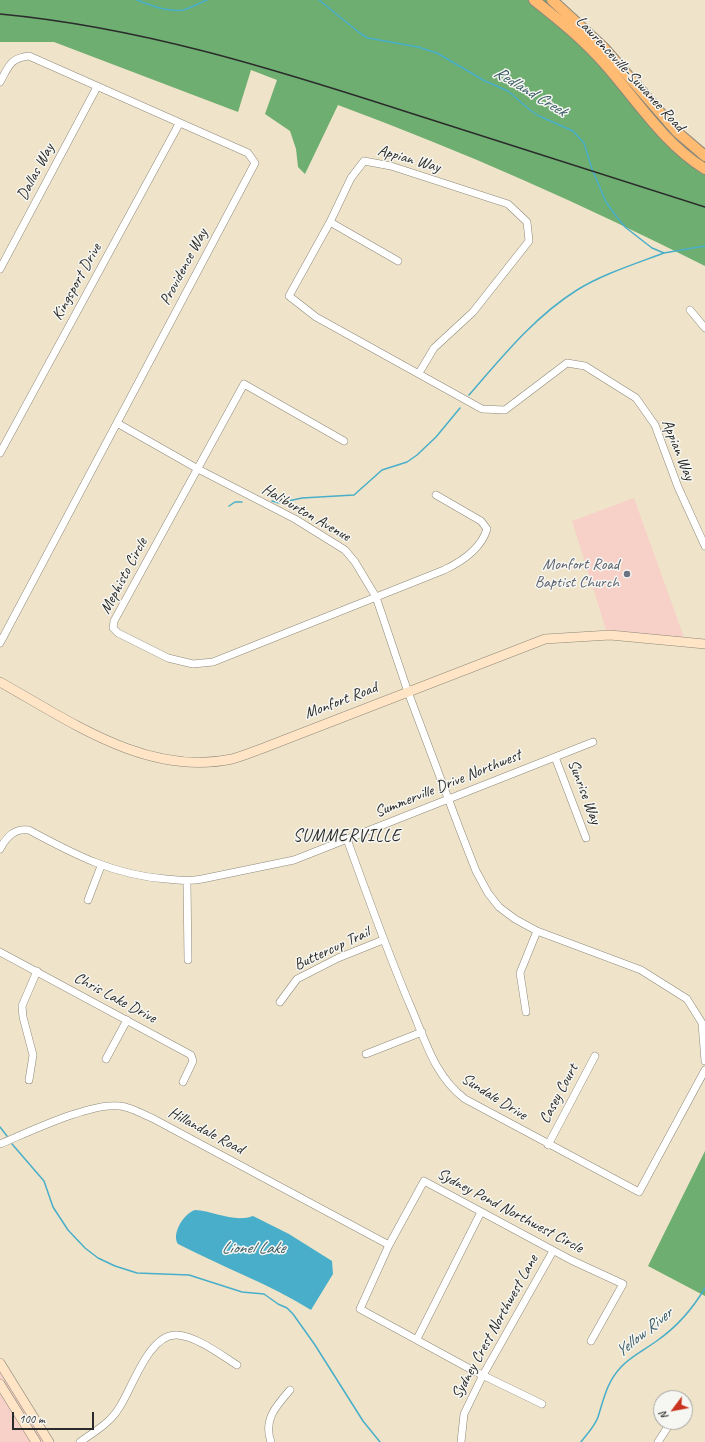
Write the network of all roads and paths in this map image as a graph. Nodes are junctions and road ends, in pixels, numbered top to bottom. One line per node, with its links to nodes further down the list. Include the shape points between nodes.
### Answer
1 (534, 0): 6 (main road, Lawrenceville-Suwanee Road, via 562,22 603,62)
2 (552, 0): 5 (main road, Lawrenceville-Suwanee Road, via 604,48)
3 (0, 82): 4 (street, Providence Way, via 11,62 18,57 29,56)
4 (97, 87): 7 (street, Providence Way); 12 (street, Dallas Way)
5 (641, 90): 6 (main road); 8 (main road, Lawrenceville-Suwanee Road, via 677,132)
6 (633, 97): 9 (main road, Lawrenceville-Suwanee Road, via 663,133)
7 (179, 124): 16 (street, Providence Way, via 248,153 255,164); 18 (street, Kingsport Drive)
8 (705, 156)
9 (705, 169)
10 (330, 222): 11 (street); 15 (street, Appian Way, via 289,296 316,317); 15 (street, Appian Way, via 351,178 364,162 390,166 508,204 527,222 529,241 473,312 434,348)
11 (398, 261)
12 (0, 269)
13 (690, 310): 14 (street)
14 (705, 328)
15 (419, 373): 21 (street, Appian Way, via 482,409 505,410 566,363 585,366 636,398 654,425)
16 (117, 423): 19 (street, Haliburton Avenue); 23 (street, Providence Way)
17 (344, 441): 19 (street, Mephisto Circle, via 244,384)
18 (0, 454)
19 (198, 469): 22 (street, Haliburton Avenue, via 295,519 345,550); 22 (street, Mephisto Circle, via 114,621 113,628 118,633 168,658 193,664 214,662)
20 (436, 495): 22 (street, Mephisto Circle, via 481,521 487,529 484,538 457,564)
21 (705, 546)
22 (376, 597): 26 (street, Haliburton Avenue)
23 (0, 643)
24 (705, 644): 26 (street, Monfort Road, via 610,635 546,639)
25 (0, 682): 26 (street, Monfort Road, via 128,750 165,760 201,763 232,759)
26 (408, 692): 29 (street)
27 (593, 742): 28 (street, Summerville Drive Northwest)
28 (555, 757): 29 (street, Summerville Drive Northwest); 30 (street, Sunrise Way)
29 (449, 798): 31 (street, Summerville Drive Northwest); 36 (street, via 476,871 488,893 499,907)
30 (586, 838)
31 (347, 839): 34 (street, Summerville Drive Northwest, via 294,860); 37 (street, Sundale Drive)
32 (0, 849): 33 (street, Summerville Drive Northwest, via 14,832 20,829 29,830 67,851)
33 (102, 866): 34 (street, Summerville Drive Northwest, via 132,874); 35 (street)
34 (187, 882): 39 (street)
35 (88, 900)
36 (537, 931): 42 (street, via 520,973); 48 (street, via 641,970 687,999 702,1023)
37 (383, 940): 41 (street, Buttercup Trail, via 338,958 297,979); 44 (street, Sundale Drive)
38 (0, 952): 40 (street, Chris Lake Drive)
39 (188, 960)
40 (37, 972): 43 (street, Chris Lake Drive); 50 (street, via 22,1006 33,1055)
41 (280, 1002)
42 (526, 1012)
43 (126, 1020): 47 (street); 51 (street, Chris Lake Drive, via 191,1055 194,1061)
44 (422, 1032): 45 (street); 53 (street, Sundale Drive, via 435,1065 453,1089 465,1099)
45 (366, 1054)
46 (595, 1056): 53 (street, Casey Court)
47 (106, 1059)
48 (705, 1061)
49 (705, 1070): 53 (street, Sundale Drive, via 639,1192)
50 (29, 1080)
51 (183, 1082)
52 (0, 1144): 55 (street, Hillandale Road, via 72,1115 111,1105 122,1106 152,1118)
53 (548, 1145)
54 (481, 1212): 55 (street, Sydney Pond Northwest Circle, via 424,1181); 56 (street, Sydney Pond Northwest Circle); 57 (street)
55 (389, 1245): 57 (street, Sydney Pond Northwest Circle, via 360,1309)
56 (553, 1250): 58 (street, Sydney Pond Northwest Circle, via 623,1284); 61 (street, Sydney Crest Northwest Lane)
57 (417, 1339): 61 (street, Sydney Pond Northwest Circle)
58 (591, 1341)
59 (0, 1362): 67 (street)
60 (238, 1365): 68 (street, via 190,1338 168,1336 147,1356 119,1409 108,1422)
61 (483, 1375): 64 (street, Sydney Pond Northwest Circle); 70 (street, Sydney Crest Northwest Lane, via 464,1414)
62 (0, 1384): 66 (street)
63 (290, 1390): 69 (street, via 274,1408 270,1418 268,1428)
64 (542, 1404)
65 (666, 1430): 71 (street)
66 (36, 1442)
67 (49, 1442)
68 (80, 1442)
69 (271, 1442)
70 (460, 1442)
71 (658, 1442)

